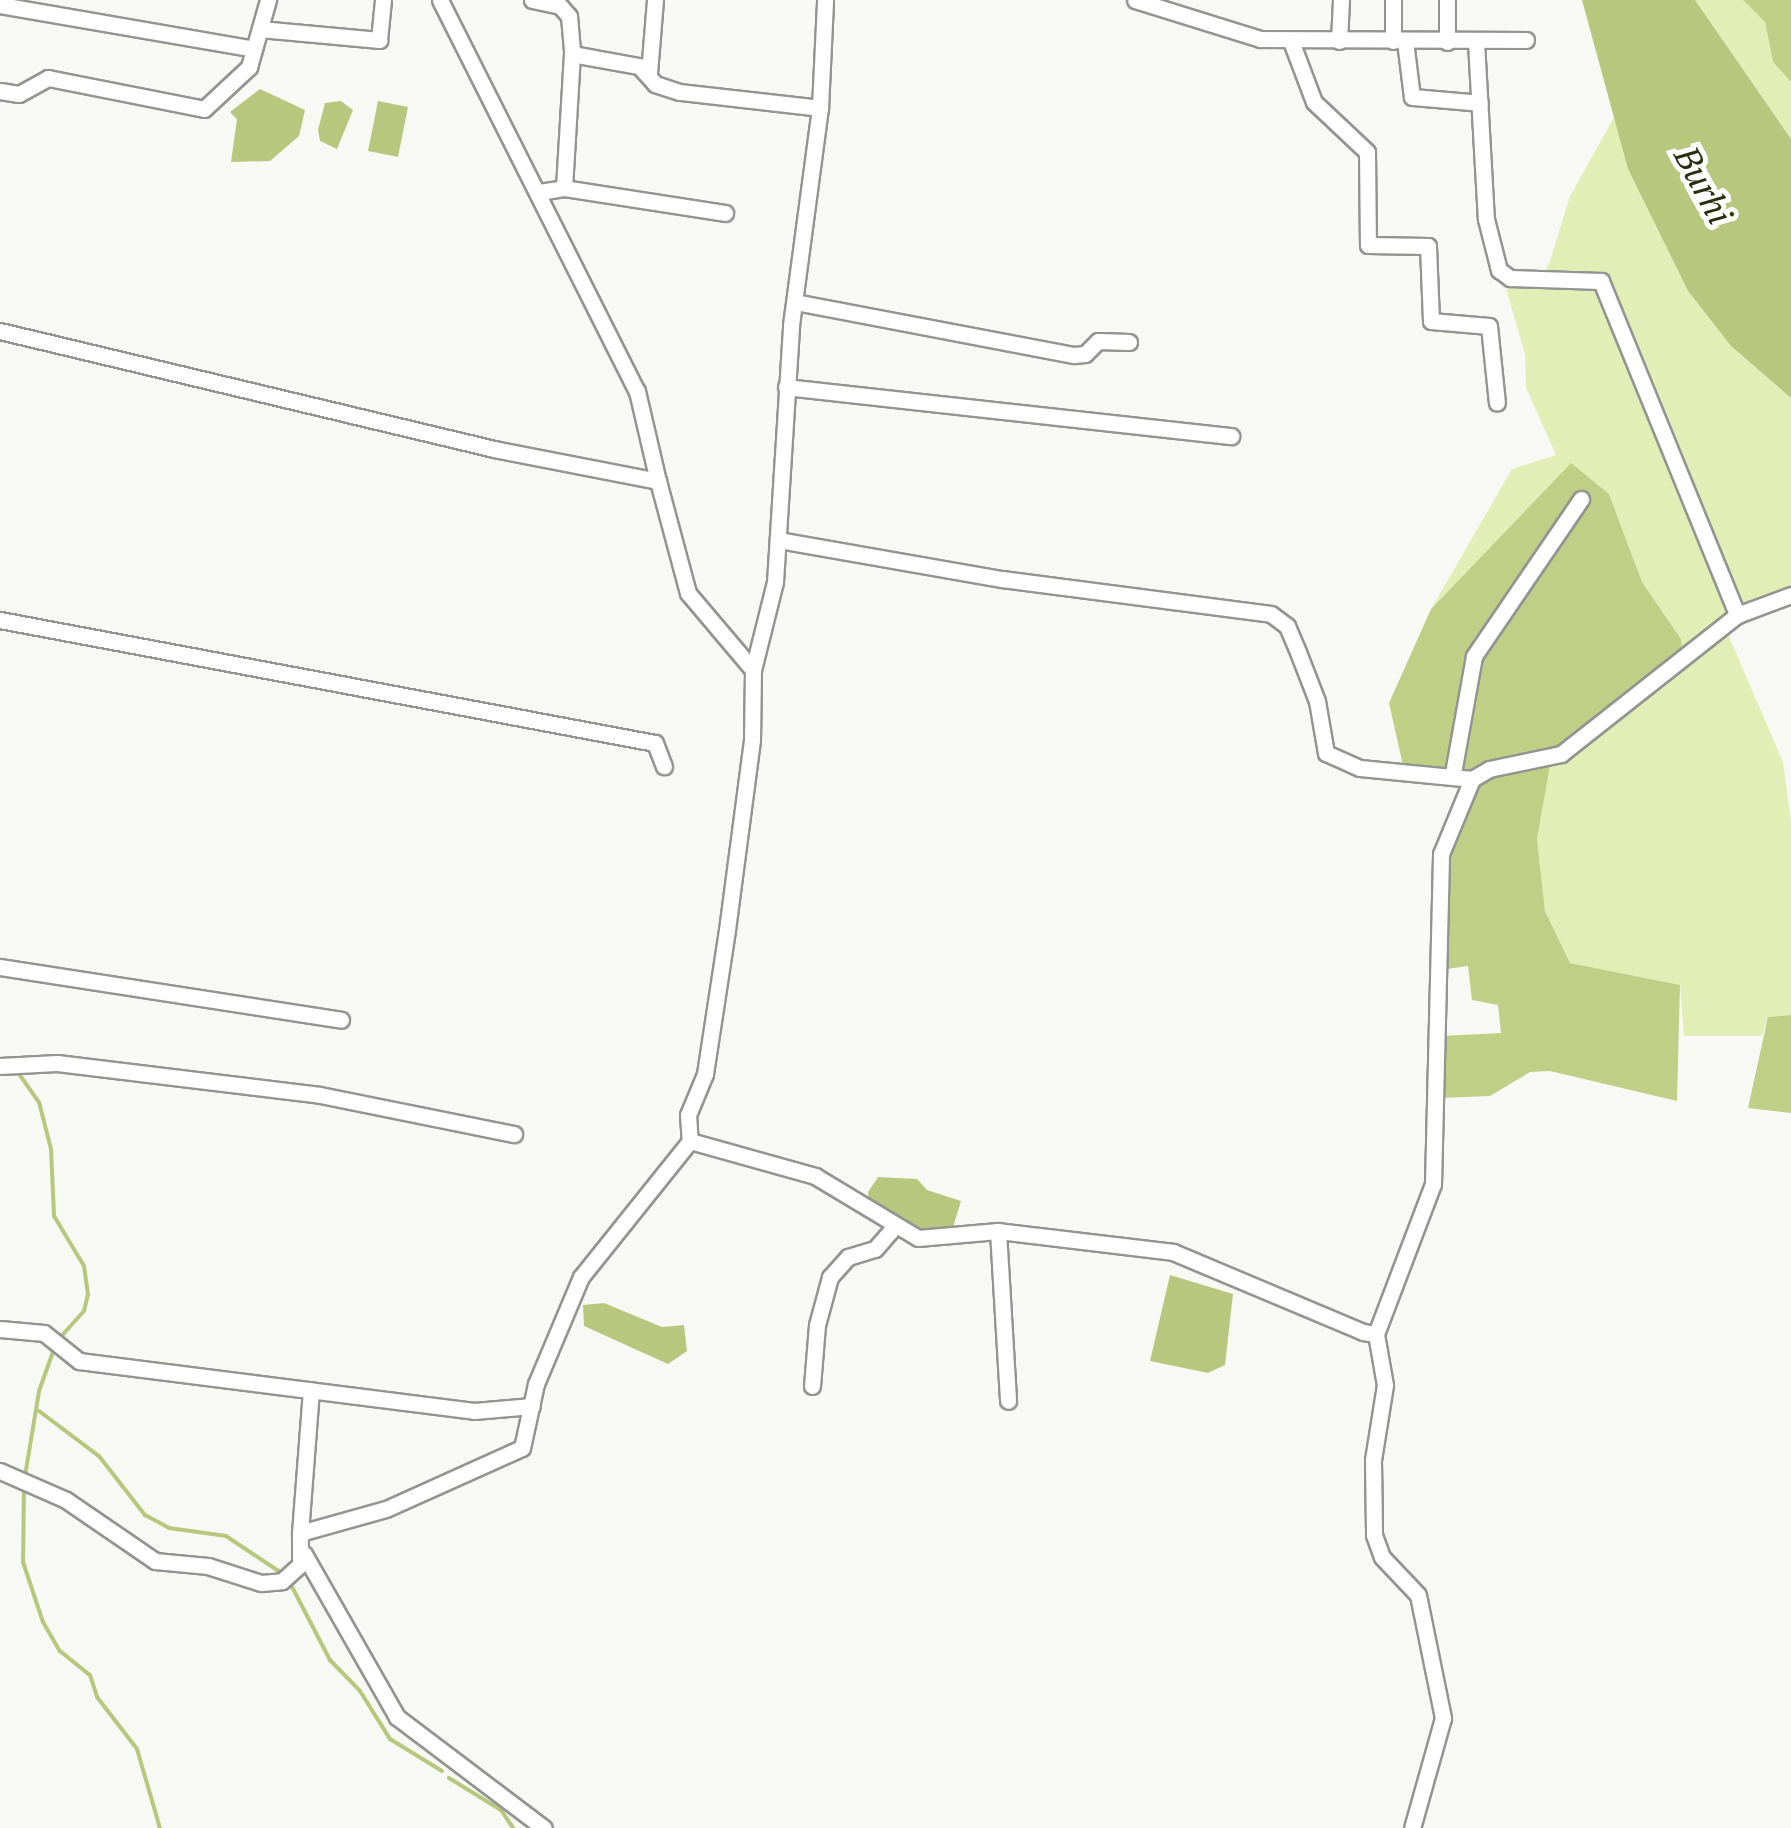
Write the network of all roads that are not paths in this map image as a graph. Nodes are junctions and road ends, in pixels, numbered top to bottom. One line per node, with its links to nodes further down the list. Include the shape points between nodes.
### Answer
1 (268, 0): 12 (street)
2 (383, 0): 12 (street, via 378,40)
3 (440, 0): 26 (street)
4 (532, 0): 20 (street, via 560,6 569,16)
5 (656, 0): 21 (street)
6 (825, 0): 24 (street)
7 (1136, 0): 15 (street, via 1240,36)
8 (1342, 0): 14 (street)
9 (1394, 0): 16 (street)
10 (1447, 0): 17 (street)
11 (0, 5): 19 (street)
12 (260, 29): 19 (street)
13 (1526, 40): 18 (street)
14 (1339, 41): 15 (street); 16 (street)
15 (1291, 42): 32 (street, via 1314,102 1367,152 1368,245 1428,246 1431,322 1489,326)
16 (1399, 42): 17 (street); 23 (street, via 1412,97)
17 (1447, 42): 18 (street)
18 (1476, 42): 23 (street)
19 (254, 49): 22 (street, via 249,67 204,109 48,78 20,94)
20 (572, 54): 21 (street); 25 (street)
21 (649, 73): 24 (street, via 655,84 680,92)
22 (0, 91)
23 (1480, 103): 38 (street, via 1486,219 1499,270 1510,278 1601,282)
24 (820, 108): 28 (street)
25 (564, 188): 26 (street); 27 (street)
26 (539, 192): 34 (street, via 637,391)
27 (725, 213)
28 (794, 302): 30 (street, via 1074,355 1098,341); 31 (street)
29 (0, 331): 34 (street, via 494,450)
30 (1129, 342)
31 (786, 387): 33 (street); 36 (street)
32 (1497, 404)
33 (1230, 436)
34 (658, 481): 40 (street, via 688,593)
35 (1581, 499): 42 (street, via 1474,656)
36 (778, 540): 40 (street); 42 (street, via 1002,579 1272,614 1298,652 1326,753 1360,768)
37 (1791, 594): 38 (street)
38 (1737, 615): 43 (street, via 1561,754 1489,769)
39 (0, 620): 41 (street, via 656,743)
40 (753, 670): 48 (street, via 752,740 727,930 705,1074 688,1114)
41 (664, 766)
42 (1453, 773): 43 (street)
43 (1472, 779): 52 (street, via 1441,854 1433,1184)
44 (0, 967): 45 (street)
45 (341, 1020)
46 (5, 1065): 47 (street, via 57,1062 320,1095)
47 (514, 1134)
48 (690, 1140): 49 (street, via 815,1176); 56 (street, via 581,1278)
49 (894, 1228): 50 (street, via 926,1239); 53 (street, via 875,1250 840,1262 830,1278 816,1324)
50 (998, 1232): 52 (street, via 1173,1252); 55 (street)
51 (0, 1330): 54 (street, via 44,1332 78,1361)
52 (1376, 1334): 61 (street, via 1385,1384 1373,1460 1374,1536 1382,1558 1418,1595 1443,1718)
53 (812, 1386)
54 (311, 1390): 56 (street, via 474,1411); 58 (street)
55 (1008, 1401)
56 (532, 1406): 58 (street, via 522,1448 513,1458 386,1509)
57 (0, 1471): 59 (street, via 66,1500 156,1560 208,1566 262,1583 288,1577)
58 (300, 1533): 59 (street)
59 (304, 1554): 60 (street, via 397,1717)
60 (544, 1828)
61 (1412, 1828)

